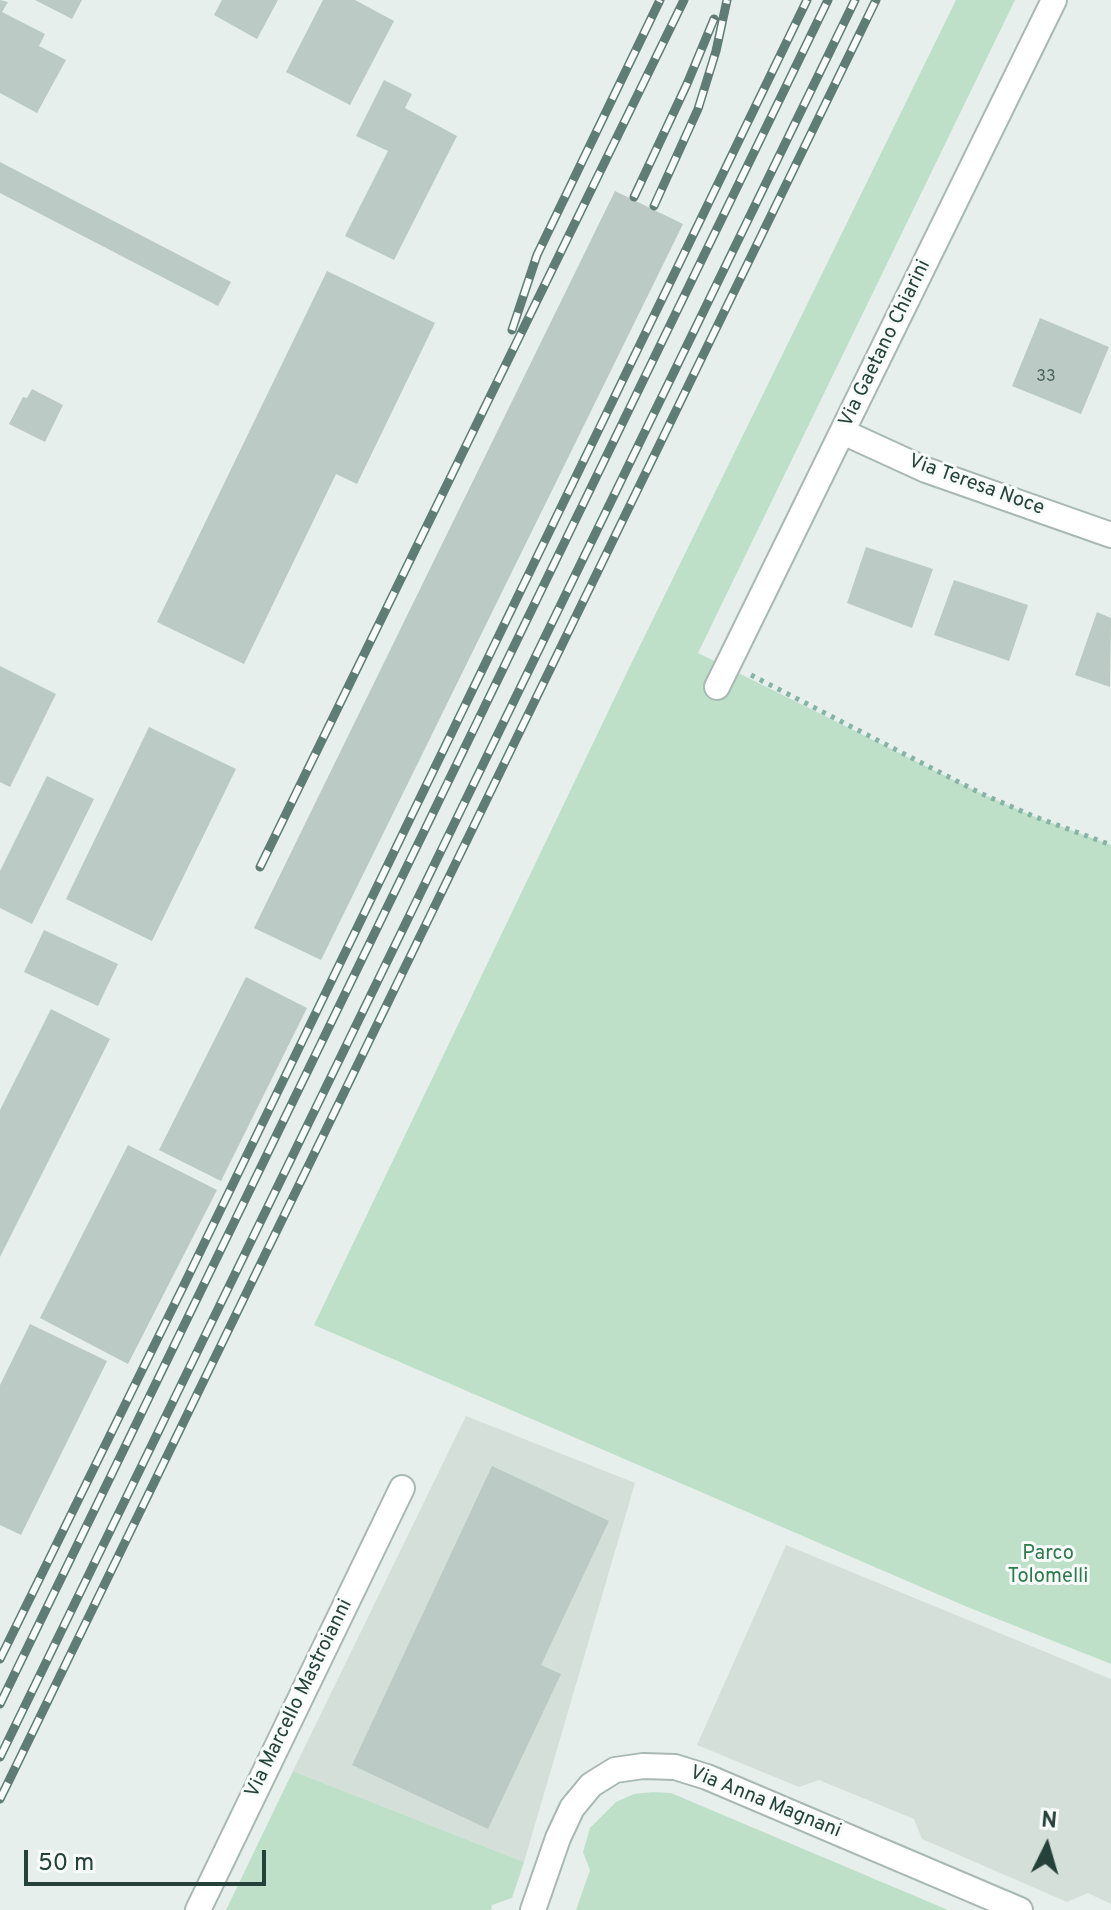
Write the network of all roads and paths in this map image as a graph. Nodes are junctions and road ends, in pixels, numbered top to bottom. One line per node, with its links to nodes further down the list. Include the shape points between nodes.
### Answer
1 (1054, 0): 2 (street, Via Gaetano Chiarini)
2 (843, 432): 3 (street, Via Teresa Noce, via 926,470); 5 (street, Via Gaetano Chiarini)
3 (1111, 535)
4 (750, 671): 6 (path, via 751,677 980,793)
5 (717, 687)
6 (1111, 845)
7 (402, 1488): 8 (street, Via Marcello Mastroianni)
8 (198, 1910)
9 (533, 1910): 10 (street, Via Anna Magnani, via 558,1838 591,1785 615,1770 654,1766 707,1777)
10 (1020, 1910)

